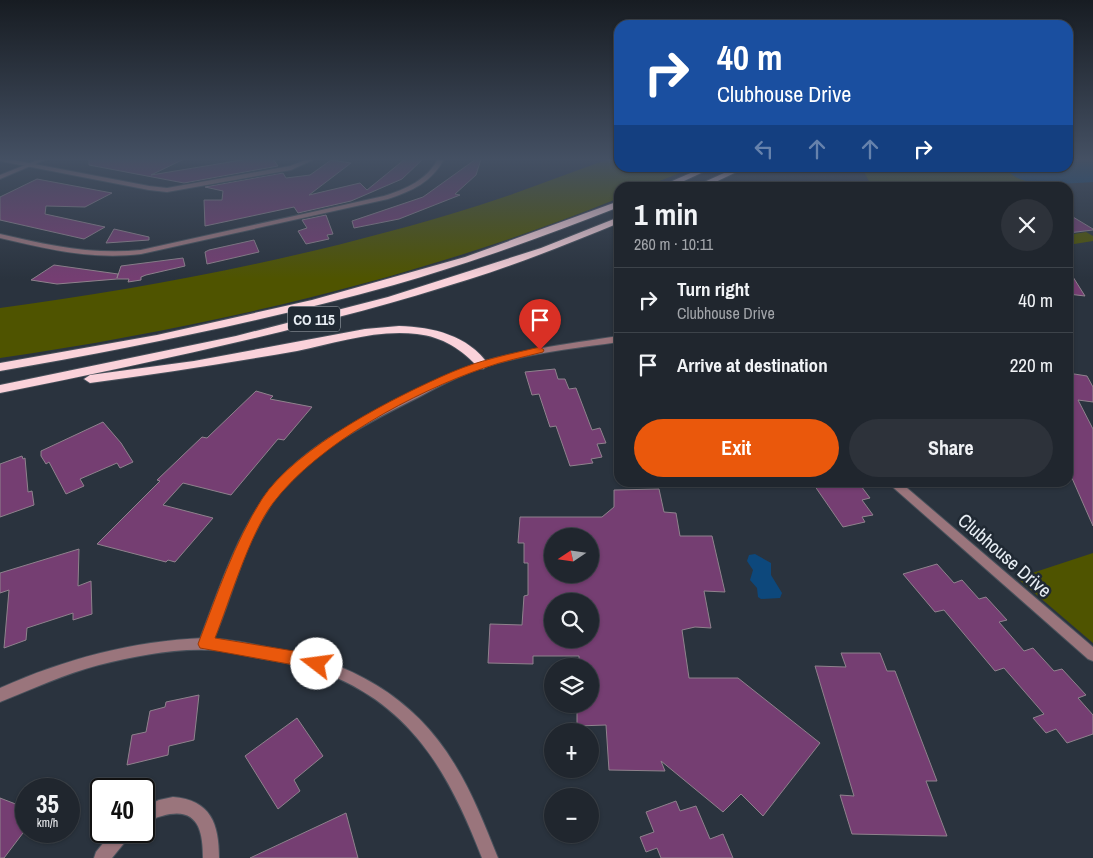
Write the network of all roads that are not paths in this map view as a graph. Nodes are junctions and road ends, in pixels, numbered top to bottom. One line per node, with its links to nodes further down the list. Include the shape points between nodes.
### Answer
1 (381, 199): 4 (street, via 141,252 114,255 84,255)
2 (614, 206): 7 (highway, CO 115, via 490,252 353,292 181,334)
3 (614, 222): 8 (highway, CO 115, via 505,263 353,309 183,351)
4 (0, 236)
5 (614, 340): 6 (street, via 540,350)
6 (483, 364): 8 (highway, via 469,348 450,338 432,332 388,330 164,370); 10 (street, via 389,408 325,445 294,473 268,500 249,534)
7 (0, 367)
8 (0, 389)
9 (898, 487): 11 (street, Clubhouse Drive)
10 (205, 644): 12 (street, via 123,653 75,665); 17 (street, via 308,661 359,680 383,698 415,724 442,758 465,795)
11 (1093, 655)
12 (0, 695)
13 (155, 810): 16 (street, via 189,806 201,813 209,826)
14 (114, 843): 15 (street)
15 (102, 858)
16 (211, 858)
17 (490, 858)

